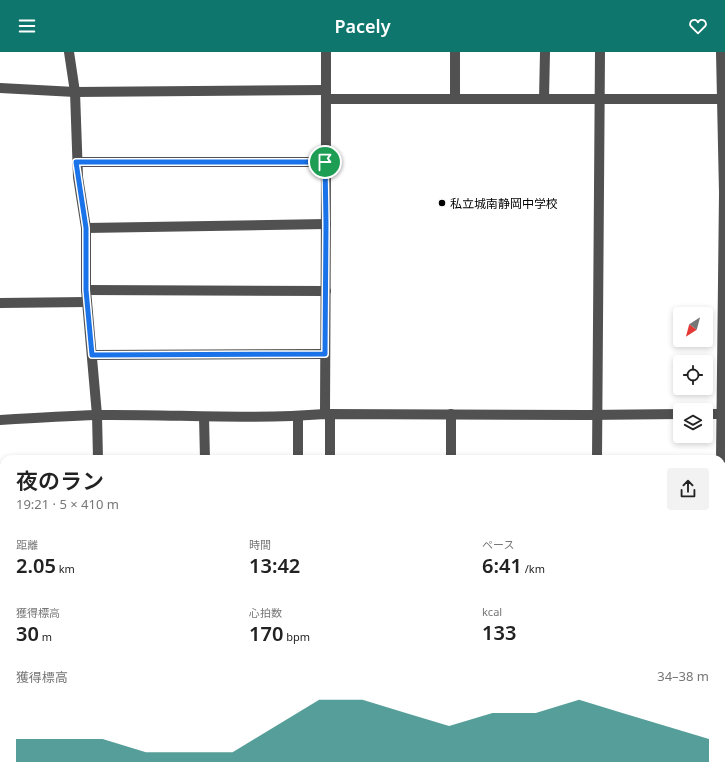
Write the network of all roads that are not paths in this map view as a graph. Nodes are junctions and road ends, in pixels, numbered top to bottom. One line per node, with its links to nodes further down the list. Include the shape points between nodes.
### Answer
1 (69, 52): 8 (street)
2 (326, 52): 9 (street)
3 (455, 52): 11 (street)
4 (545, 52): 12 (street)
5 (600, 52): 10 (street)
6 (721, 52): 13 (street)
7 (0, 88): 8 (street)
8 (75, 92): 9 (street); 14 (street)
9 (326, 95): 11 (street); 15 (street)
10 (600, 98): 12 (street); 13 (street); 25 (street)
11 (455, 99): 12 (street)
12 (544, 99)
13 (723, 99): 27 (street)
14 (76, 162): 15 (street); 17 (street)
15 (325, 162): 16 (street)
16 (326, 224): 17 (street); 19 (street)
17 (86, 228): 18 (street)
18 (86, 290): 19 (street); 20 (street)
19 (326, 290): 22 (street)
20 (87, 302): 21 (street); 23 (street)
21 (0, 303)
22 (325, 354): 23 (street); 29 (street)
23 (92, 355): 28 (street)
24 (451, 414): 25 (street); 29 (street); 37 (street)
25 (597, 414): 26 (street); 38 (street)
26 (673, 414)
27 (723, 414): 39 (street)
28 (97, 415): 31 (street); 32 (street); 33 (street)
29 (327, 415): 30 (street); 36 (street)
30 (298, 416): 31 (street); 35 (street)
31 (204, 417): 34 (street)
32 (0, 420)
33 (98, 455)
34 (205, 455)
35 (298, 455)
36 (330, 455)
37 (451, 455)
38 (597, 455)
39 (721, 455)

